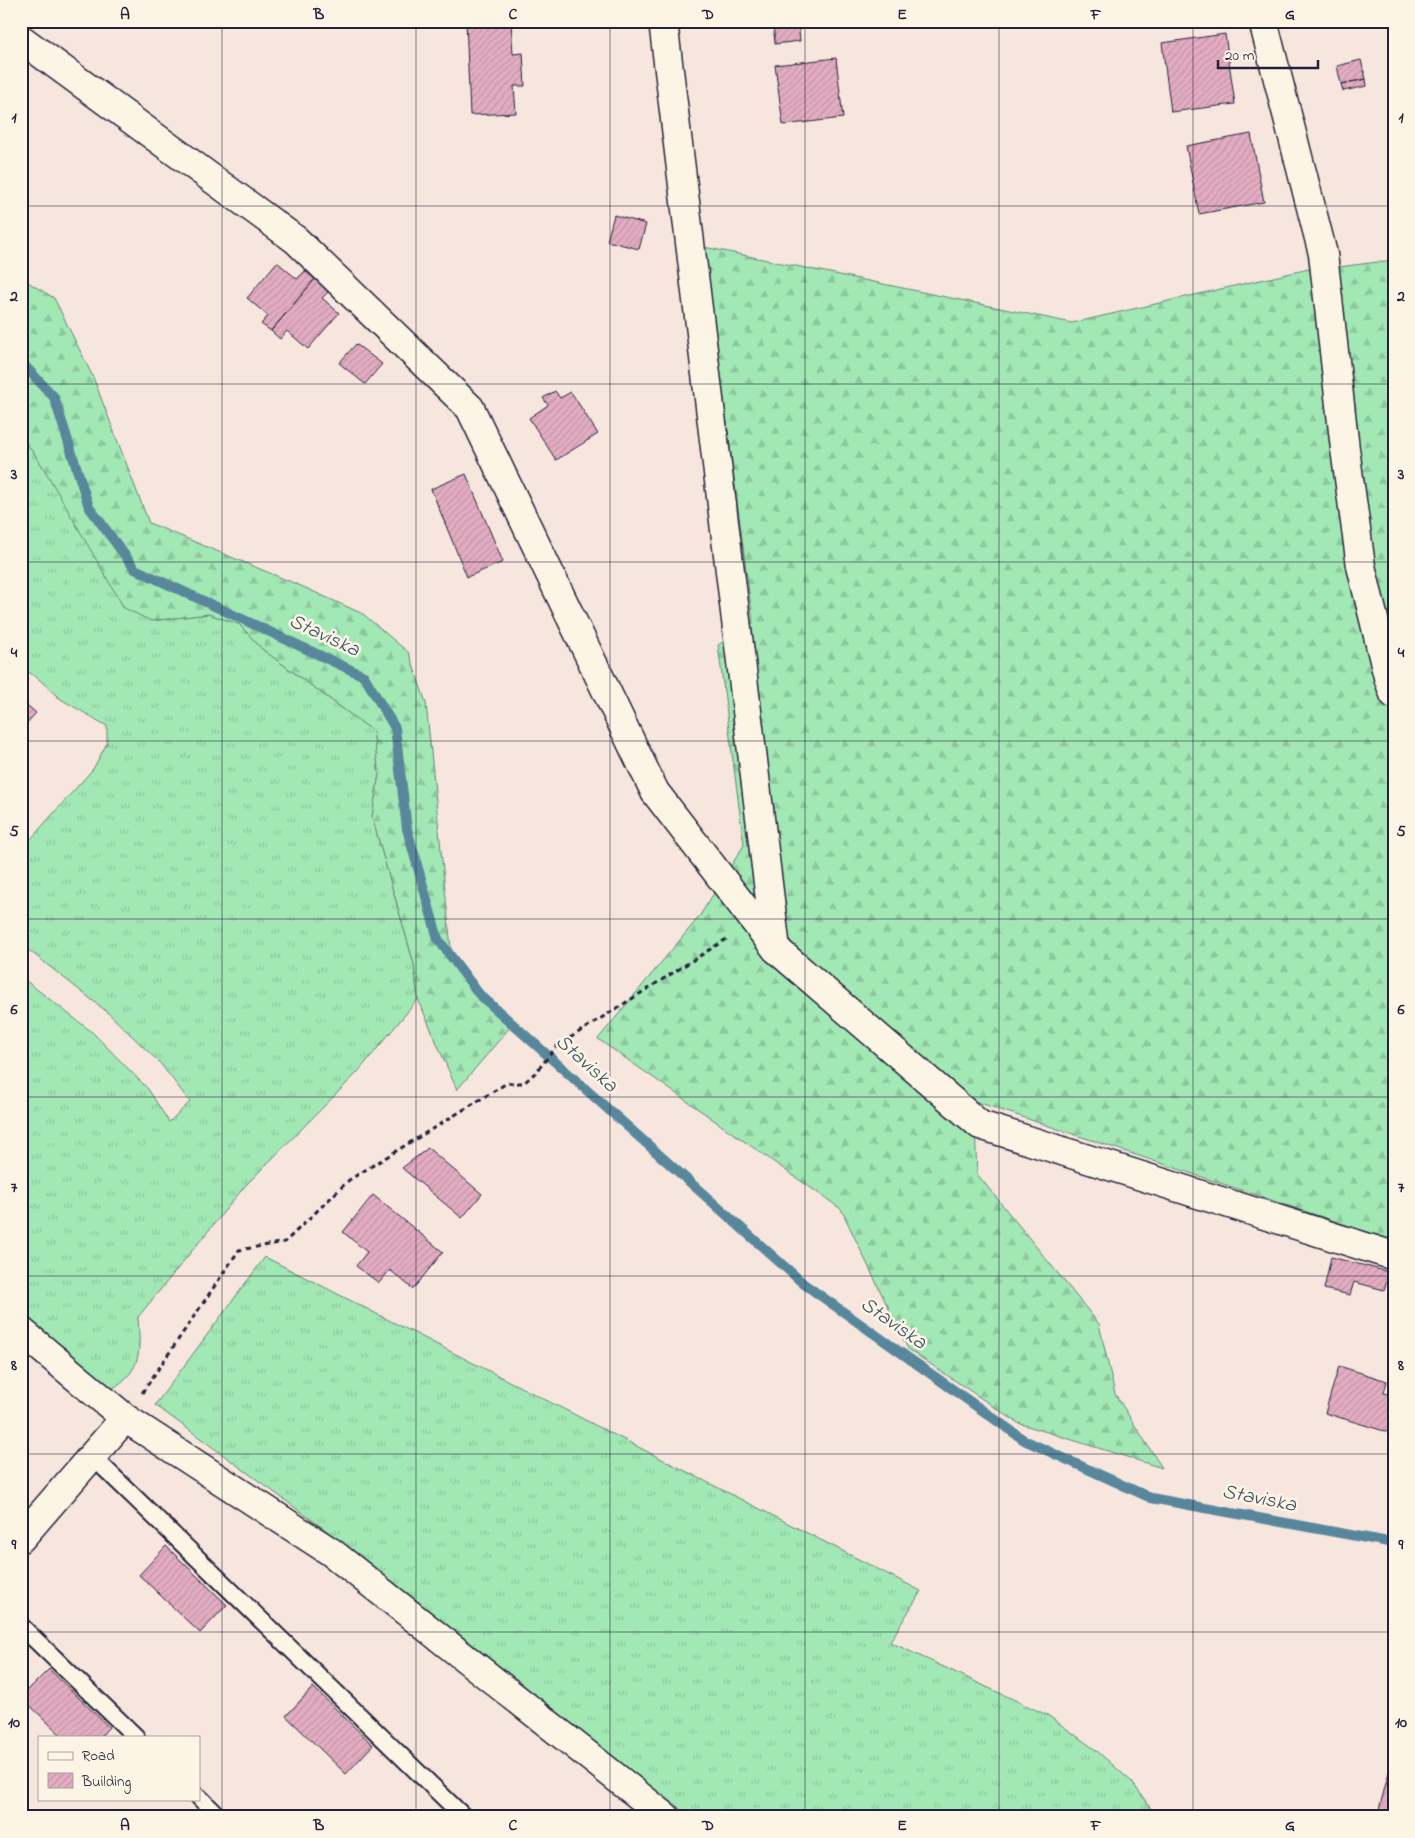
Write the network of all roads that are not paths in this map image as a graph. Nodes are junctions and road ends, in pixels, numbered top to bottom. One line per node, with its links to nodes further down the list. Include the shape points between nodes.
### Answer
1 (663, 21): 5 (street)
2 (1263, 21): 4 (street, via 1323,254 1361,566)
3 (21, 40): 5 (street, via 296,240 470,408 655,792)
4 (1394, 694)
5 (776, 949): 6 (street, via 980,1125)
6 (1394, 1256)
7 (21, 1331): 8 (street)
8 (125, 1418): 9 (street); 16 (street, via 331,1552)
9 (92, 1456): 10 (street); 15 (lane)
10 (21, 1538)
11 (21, 1626): 12 (lane)
12 (135, 1736)
13 (200, 1798): 14 (lane)
14 (219, 1817)
15 (464, 1817)
16 (666, 1817)

